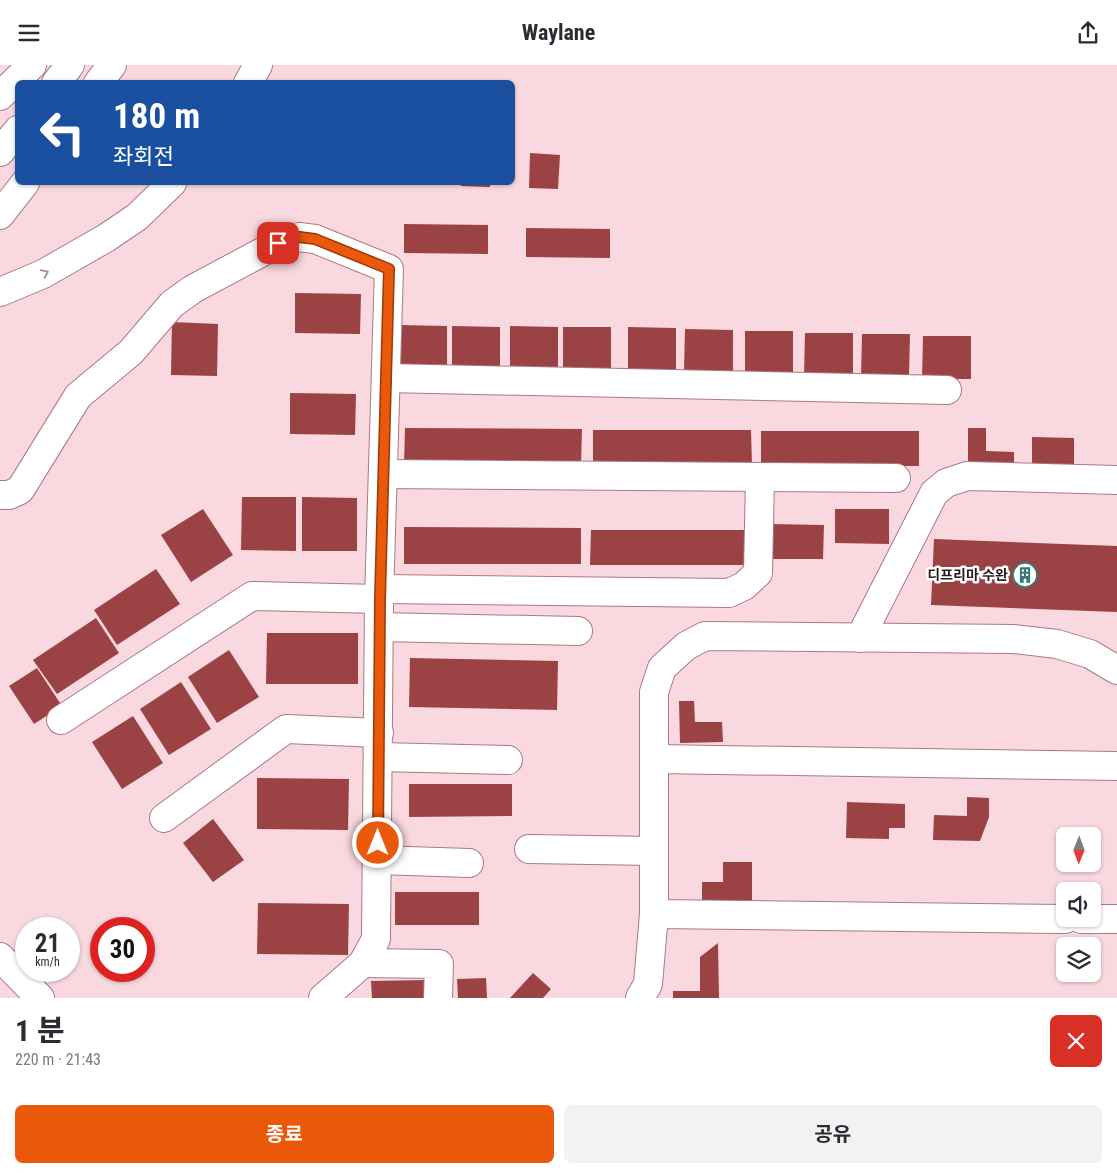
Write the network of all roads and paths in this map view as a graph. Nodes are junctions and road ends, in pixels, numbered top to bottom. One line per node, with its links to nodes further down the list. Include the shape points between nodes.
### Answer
1 (32, 65): 5 (main road)
2 (70, 65): 6 (main road)
3 (113, 65): 7 (main road)
4 (258, 65): 8 (main road)
5 (16, 80)
6 (58, 80)
7 (101, 80)
8 (250, 80)
9 (15, 81): 10 (main road)
10 (0, 95)
11 (15, 134): 12 (main road)
12 (0, 152)
13 (15, 184): 16 (main road)
14 (23, 185): 17 (main road)
15 (170, 185): 18 (main road, one-way to 15, via 52,269 106,238 137,217)
16 (0, 201)
17 (0, 215)
18 (0, 293)
19 (386, 378): 20 (main road); 21 (main road); 25 (main road, via 389,269 315,239 299,237 278,243 193,289 172,304 131,352 78,396 20,490)
20 (947, 390)
21 (383, 474): 22 (main road); 26 (main road)
22 (760, 477): 23 (main road); 26 (main road, via 758,573 744,587 729,593)
23 (896, 478)
24 (1117, 480): 29 (main road, via 967,476 946,483 934,493)
25 (0, 495)
26 (380, 594): 27 (main road); 31 (main road, via 252,597)
27 (379, 627): 28 (main road); 32 (main road)
28 (578, 631)
29 (860, 638): 30 (main road, via 1014,639 1048,643 1090,654); 33 (main road, via 705,636 686,646 662,668 654,692)
30 (1117, 670)
31 (61, 720)
32 (379, 745): 34 (main road); 36 (main road, via 286,729); 39 (main road)
33 (654, 759): 35 (main road); 38 (main road)
34 (508, 760)
35 (1117, 766)
36 (164, 818)
37 (529, 849): 38 (main road)
38 (654, 851): 41 (main road)
39 (378, 860): 40 (main road); 46 (main road, via 376,939)
40 (470, 863)
41 (654, 914): 42 (main road); 50 (main road, via 648,984)
42 (1056, 919)
43 (1101, 919): 44 (main road)
44 (1117, 919)
45 (0, 957): 47 (main road)
46 (363, 963): 48 (main road); 49 (main road, via 439,964)
47 (40, 998)
48 (323, 998)
49 (438, 998)
50 (640, 998)

